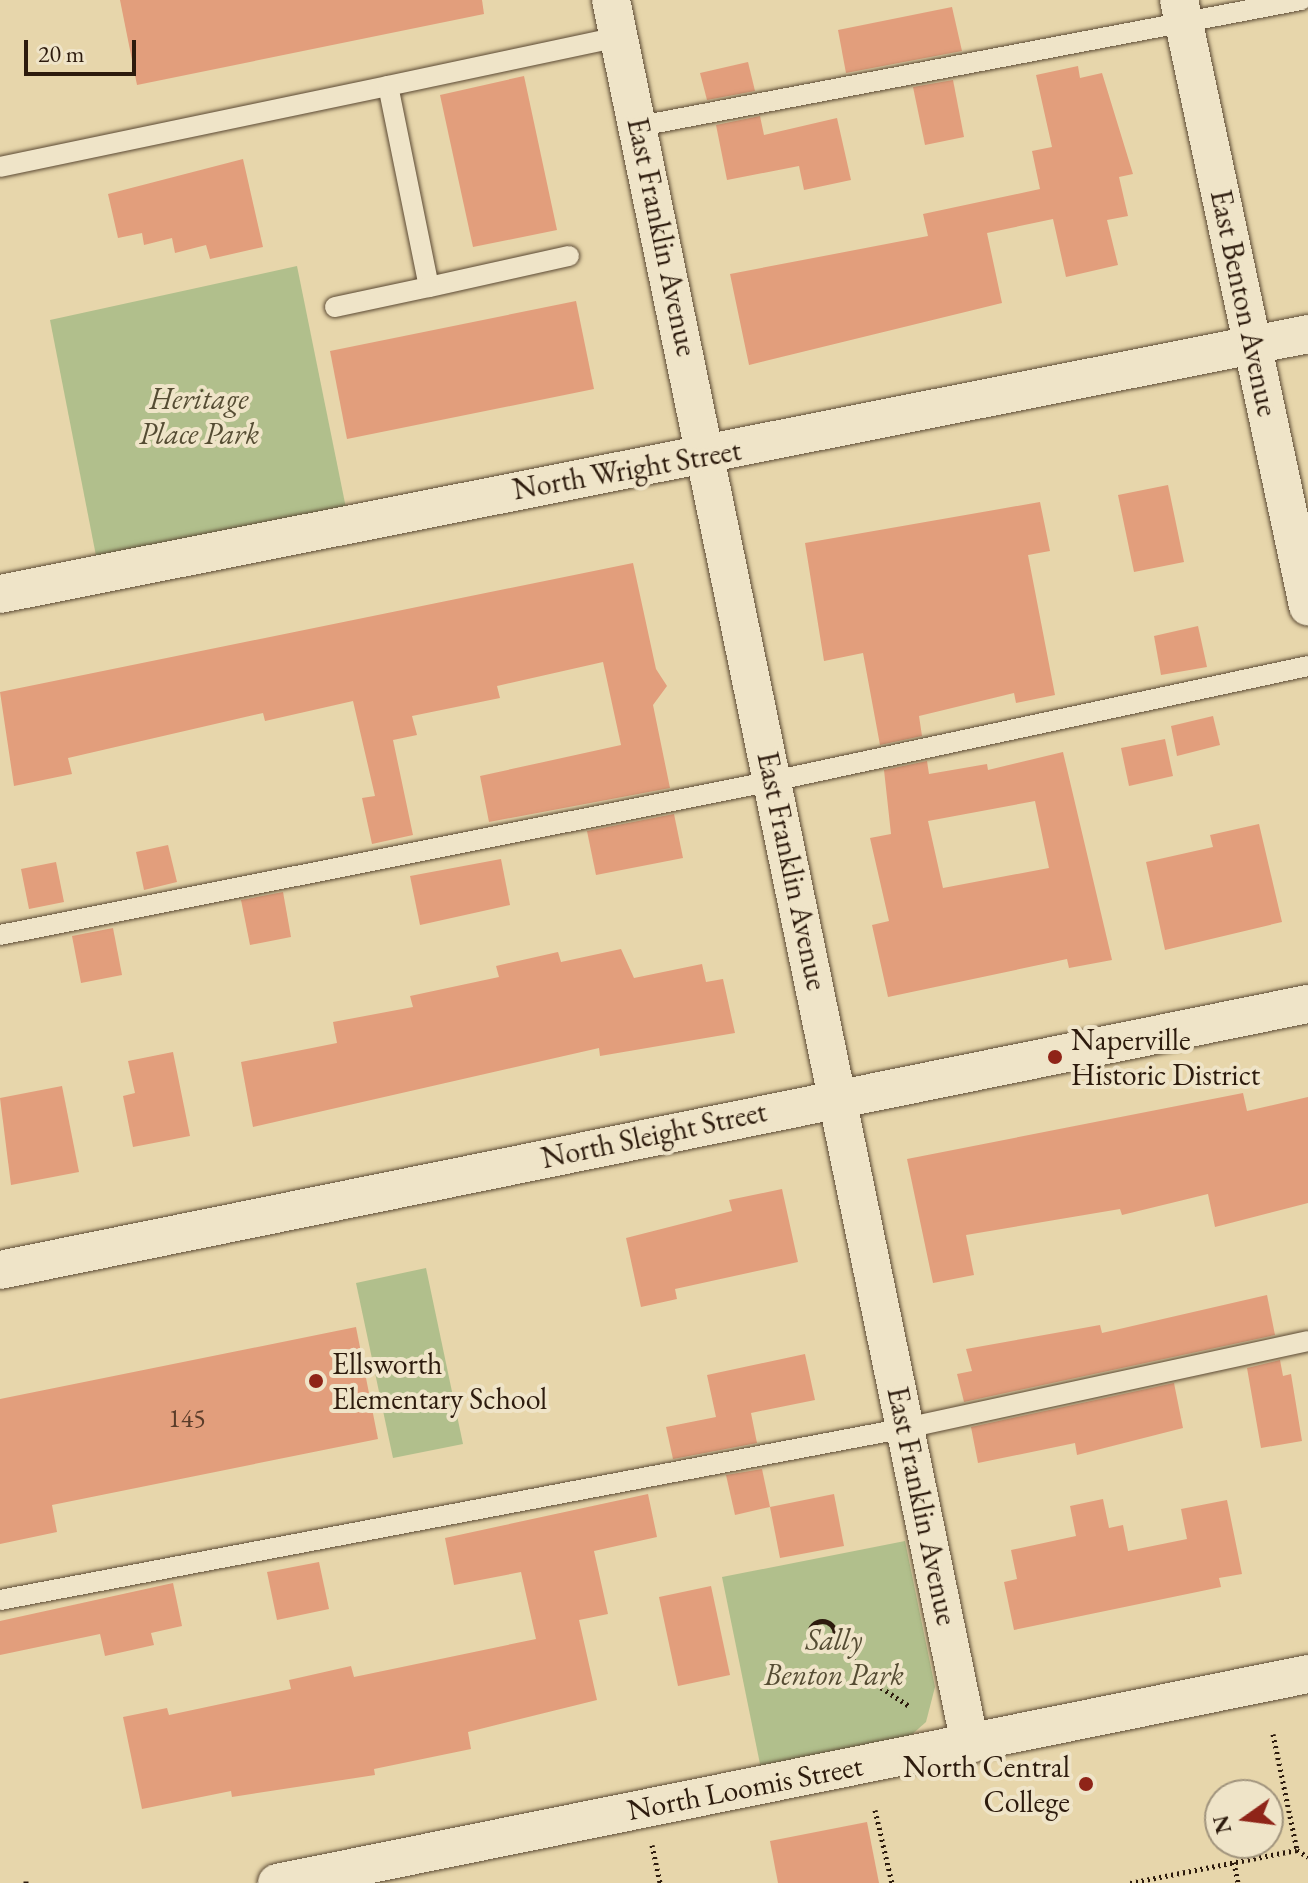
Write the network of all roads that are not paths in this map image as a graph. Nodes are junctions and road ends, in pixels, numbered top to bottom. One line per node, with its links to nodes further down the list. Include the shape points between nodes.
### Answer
1 (611, 0): 4 (street, East Franklin Avenue)
2 (1301, 0): 3 (lane)
3 (1182, 11): 6 (lane); 12 (street, East Benton Avenue)
4 (619, 37): 5 (lane); 6 (street, East Franklin Avenue)
5 (388, 86): 7 (lane); 9 (lane)
6 (640, 126): 13 (street, East Franklin Avenue)
7 (0, 167)
8 (569, 256): 9 (lane)
9 (429, 287): 10 (lane)
10 (335, 307)
11 (1308, 334): 12 (street, North Wright Street)
12 (1253, 344): 13 (street, North Wright Street); 15 (street, East Benton Avenue)
13 (709, 457): 14 (street, North Wright Street, via 646,463); 17 (street, East Franklin Avenue)
14 (0, 594)
15 (1308, 606)
16 (1308, 666): 17 (lane)
17 (773, 781): 18 (lane); 20 (street, East Franklin Avenue)
18 (0, 935)
19 (1308, 1004): 20 (street, North Sleight Street)
20 (838, 1096): 21 (street, North Sleight Street); 23 (street, East Franklin Avenue)
21 (0, 1270)
22 (1308, 1341): 23 (lane)
23 (906, 1428): 24 (lane); 26 (street, East Franklin Avenue)
24 (0, 1600)
25 (1308, 1674): 26 (street, North Loomis Street)
26 (970, 1744): 27 (street, North Loomis Street)
27 (277, 1883)

